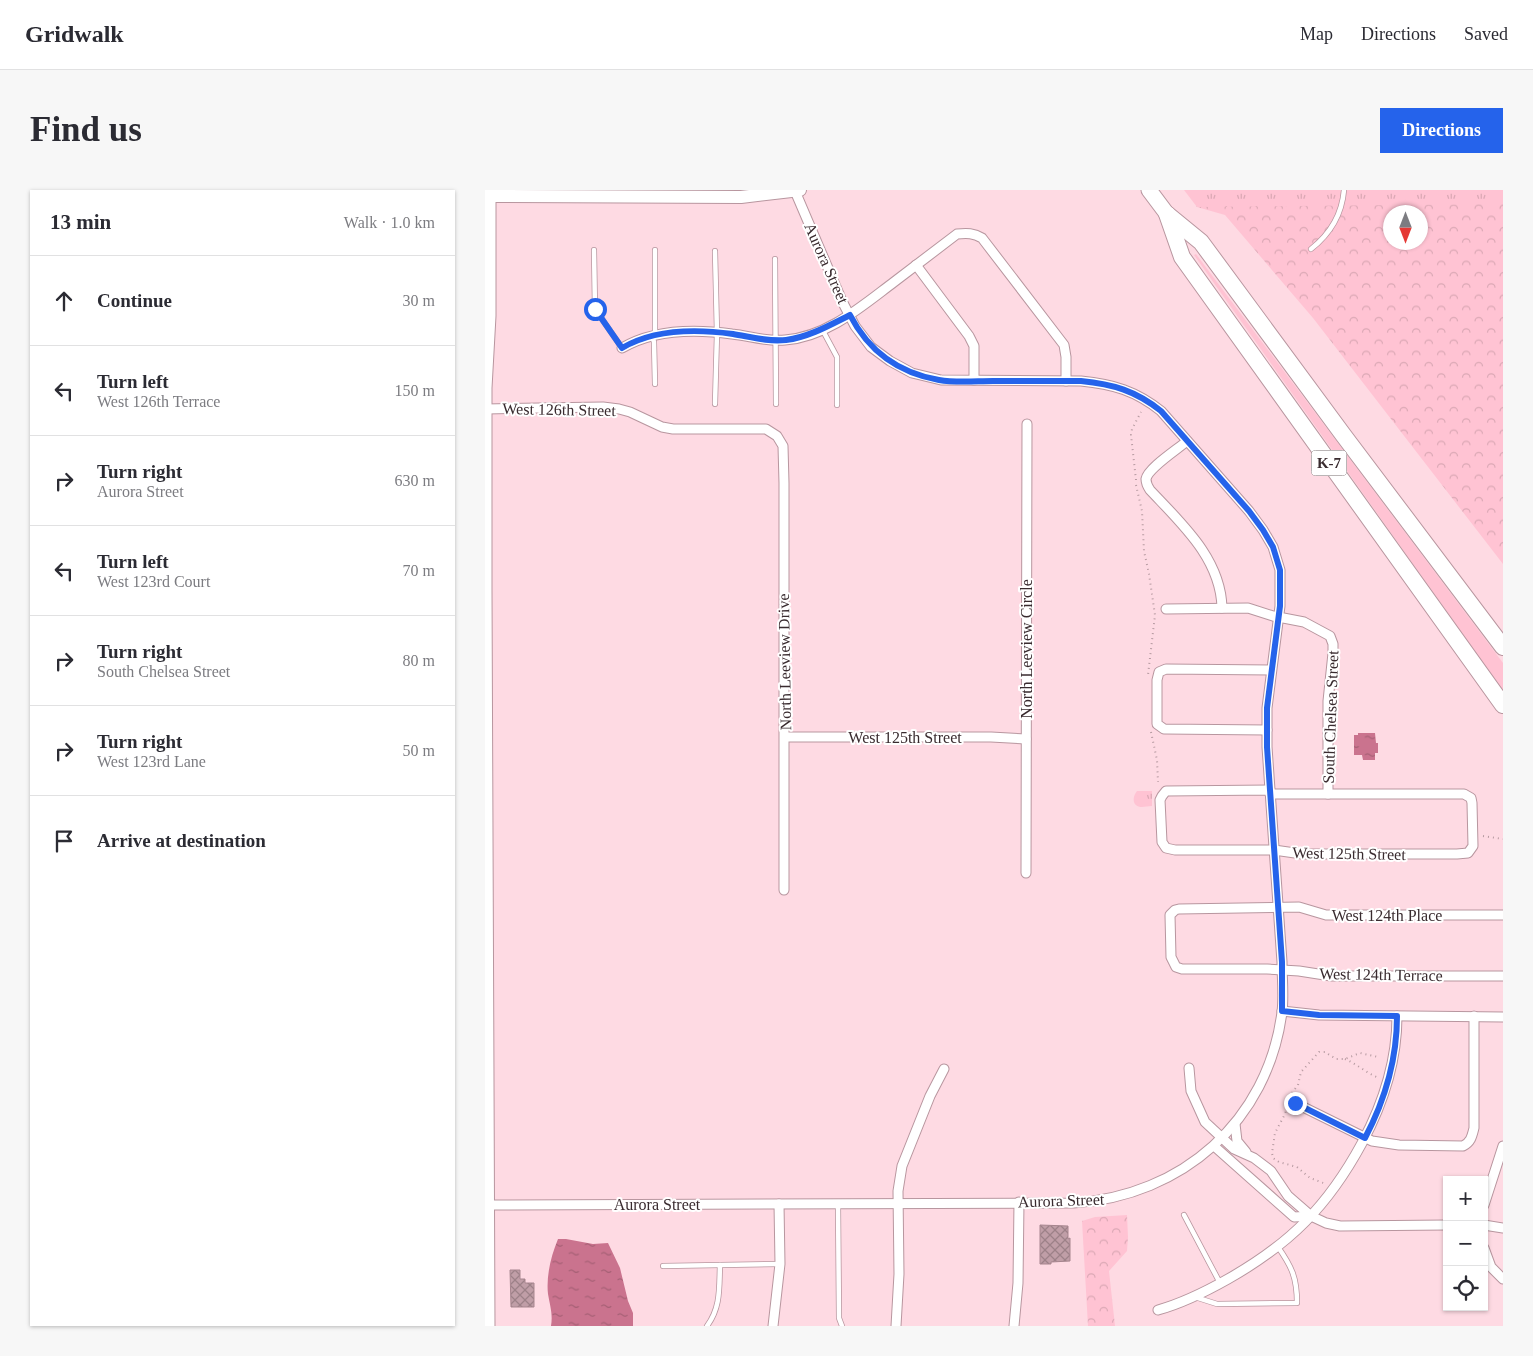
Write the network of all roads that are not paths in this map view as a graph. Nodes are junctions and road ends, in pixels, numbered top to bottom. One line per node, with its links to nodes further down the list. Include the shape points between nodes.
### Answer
1 (796, 190): 4 (main road, via 741,197); 12 (street, Aurora Street)
2 (1149, 190): 5 (highway, K-7)
3 (1344, 190): 6 (lane, via 1334,224)
4 (488, 194): 24 (street, via 490,316)
5 (1167, 214): 33 (highway, K-7, via 1201,242); 35 (highway, K-7, via 1182,257)
6 (1311, 249)
7 (594, 250): 17 (lane, via 595,309)
8 (655, 250): 15 (lane)
9 (715, 251): 14 (lane)
10 (775, 259): 16 (lane)
11 (916, 265): 12 (street); 18 (street, via 969,336 974,346); 19 (street, via 957,234 975,234 982,238 1064,345)
12 (850, 315): 13 (street); 18 (street, Aurora Street, via 871,347 890,362 912,373 941,380)
13 (822, 329): 16 (street, via 786,340); 23 (lane, via 837,357)
14 (717, 333): 15 (street); 16 (street); 21 (lane)
15 (653, 335): 17 (street); 20 (lane)
16 (775, 340): 22 (lane)
17 (622, 348)
18 (974, 380): 19 (street, Aurora Street)
19 (1066, 381): 27 (street, Aurora Street, via 1105,383 1146,399)
20 (655, 384)
21 (715, 404)
22 (776, 404)
23 (837, 404)
24 (486, 409): 26 (street, West 126th Street, via 603,408 630,412 673,429 752,428 766,429); 28 (street)
25 (1027, 424): 38 (street, North Leeview Circle)
26 (777, 436): 37 (street, North Leeview Drive, via 783,446 784,474)
27 (1187, 441): 30 (street, via 1151,471 1146,480 1151,490 1203,549 1220,586); 32 (street, Aurora Street, via 1249,511 1273,547 1280,570)
28 (485, 589): 29 (street)
29 (485, 607): 41 (street)
30 (1222, 608): 31 (street, South Chelsea Street); 32 (street, South Chelsea Street, via 1249,608)
31 (1166, 609)
32 (1279, 617): 34 (street, Aurora Street); 40 (street, South Chelsea Street, via 1304,622 1330,636 1333,644 1328,701)
33 (1503, 647)
34 (1271, 670): 36 (street, Aurora Street); 36 (street, via 1166,669 1157,675 1157,724 1164,729)
35 (1503, 705)
36 (1267, 730): 39 (street, Aurora Street)
37 (785, 737): 38 (street, West 125th Street); 44 (street, North Leeview Drive)
38 (1025, 739): 43 (street, North Leeview Circle)
39 (1270, 792): 40 (street); 42 (street, Aurora Street); 42 (street, West 125th Street, via 1170,790 1163,794 1161,800 1162,840 1170,850)
40 (1329, 794): 42 (street, West 125th Street, via 1468,795 1473,809 1473,846 1465,854 1302,854)
41 (486, 847): 68 (street)
42 (1274, 850): 45 (street, Aurora Street)
43 (1026, 873)
44 (784, 890)
45 (1278, 908): 46 (street, West 124th Place, via 1299,907 1326,915); 47 (street, West 124th Place, via 1175,910 1170,915); 48 (street, Aurora Street)
46 (1503, 915)
47 (1173, 961): 48 (street, West 124th Terrace, via 1181,969)
48 (1282, 970): 49 (street, West 124th Terrace, via 1331,976); 50 (street, Aurora Street)
49 (1503, 976)
50 (1282, 1011): 51 (street); 57 (street, Aurora Street, via 1263,1081)
51 (1397, 1016): 52 (street); 58 (street, via 1397,1039 1389,1075)
52 (1474, 1016): 53 (street); 58 (street, via 1473,1128 1468,1144 1399,1145)
53 (1503, 1017)
54 (1189, 1068): 59 (street, via 1191,1091 1197,1107 1205,1122)
55 (945, 1069): 66 (street, via 930,1096 902,1166)
56 (1295, 1103): 58 (street)
57 (1235, 1124): 59 (street, Aurora Street); 62 (street, via 1237,1141)
58 (1365, 1138): 70 (street, via 1338,1183)
59 (1222, 1139): 60 (street, Aurora Street); 62 (street)
60 (1214, 1146): 64 (street, Aurora Street, via 1169,1178 1120,1197 1074,1203); 70 (street, via 1294,1217)
61 (1503, 1146): 63 (street)
62 (1248, 1155): 70 (street, via 1271,1171 1289,1196)
63 (1488, 1192)
64 (1019, 1202): 66 (street, Aurora Street); 88 (street)
65 (838, 1203): 66 (street, Aurora Street); 67 (street, Aurora Street); 86 (lane, via 839,1318)
66 (899, 1203): 87 (street)
67 (779, 1204): 68 (street, Aurora Street); 76 (street)
68 (487, 1205): 83 (street)
69 (1184, 1215): 80 (lane)
70 (1311, 1216): 71 (street, via 1341,1226); 74 (street)
71 (1443, 1225)
72 (1488, 1226): 73 (street)
73 (1503, 1228)
74 (1278, 1247): 80 (street); 81 (lane, via 1293,1271 1297,1303 1217,1304)
75 (1488, 1259): 79 (street)
76 (780, 1264): 77 (lane); 85 (street)
77 (720, 1265): 78 (lane); 84 (lane, via 718,1305)
78 (663, 1266)
79 (1503, 1279)
80 (1220, 1284): 81 (street)
81 (1194, 1297): 82 (street)
82 (1158, 1310)
83 (489, 1326)
84 (707, 1326)
85 (773, 1326)
86 (842, 1326)
87 (896, 1326)
88 (1014, 1326)

